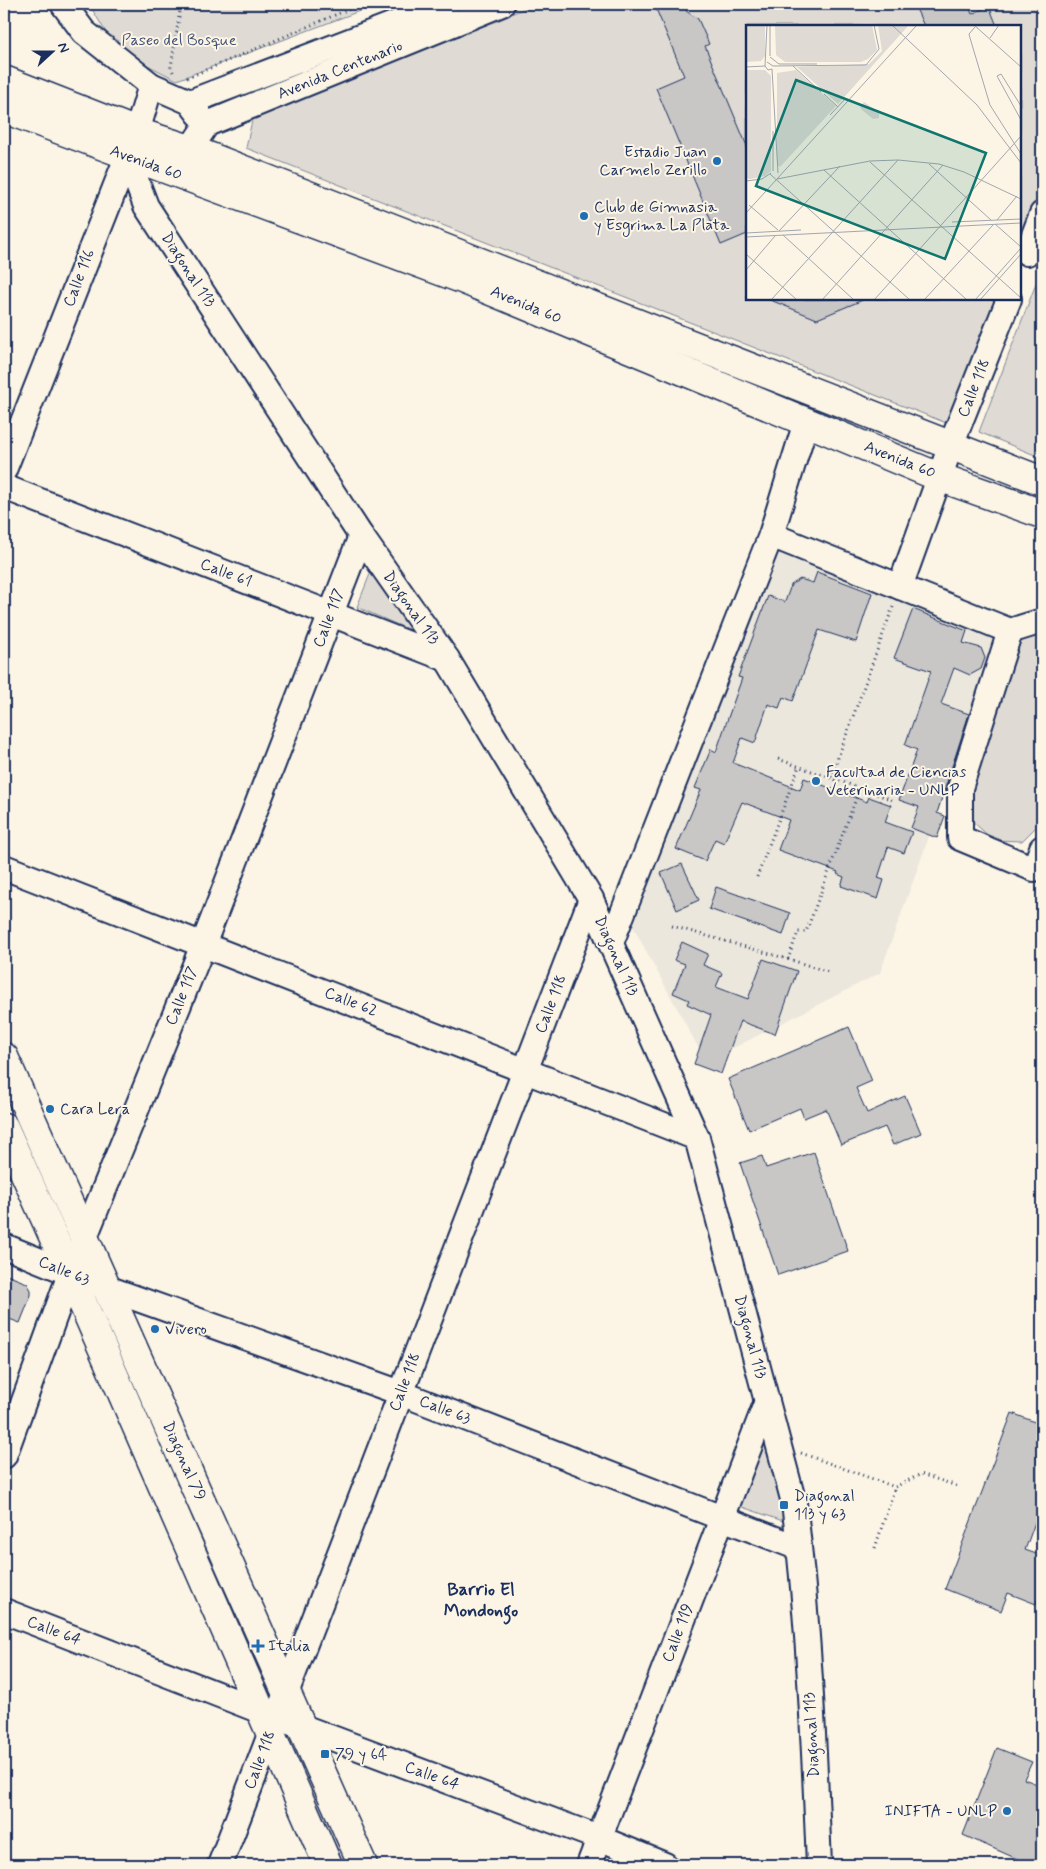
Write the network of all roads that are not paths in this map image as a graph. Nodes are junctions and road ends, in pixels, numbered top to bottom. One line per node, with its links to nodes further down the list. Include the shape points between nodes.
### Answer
1 (63, 4): 5 (street, via 84,32)
2 (446, 4): 6 (street, Avenida Centenario)
3 (502, 4): 8 (street, Avenida Centenario)
4 (4, 80): 9 (main road, Avenida 60)
5 (151, 85): 6 (street); 9 (street, Calle 116)
6 (190, 102): 8 (street)
7 (4, 109): 9 (main road, Avenida 60)
8 (207, 124): 10 (street)
9 (132, 144): 10 (main road, Avenida 60); 14 (main road, Avenida 60); 16 (street, Calle 116); 22 (street, Diagonal 113, via 146,206)
10 (190, 149): 15 (main road, Avenida 60)
11 (1042, 214): 12 (street)
12 (1027, 253)
13 (1009, 300): 15 (street, Calle 118)
14 (806, 422): 17 (main road, Avenida 60); 21 (street)
15 (951, 445): 17 (street, Calle 118); 18 (main road, Avenida 60)
16 (4, 470)
17 (939, 477): 20 (main road, Avenida 60); 23 (street, Calle 118)
18 (1042, 480)
19 (4, 487): 24 (street, Calle 61)
20 (1042, 514)
21 (771, 535): 23 (street); 31 (street)
22 (360, 536): 24 (street, Calle 117); 27 (street, Diagonal 113)
23 (900, 587): 26 (street)
24 (331, 614): 27 (street, Calle 61); 32 (street, Calle 117)
25 (1042, 621): 26 (street)
26 (1010, 631): 28 (street, via 960,788 960,838)
27 (447, 659): 30 (street, Diagonal 113)
28 (1039, 865)
29 (4, 867): 32 (street, Calle 62)
30 (591, 899): 31 (street, Diagonal 113); 34 (street, Calle 118)
31 (611, 943): 36 (street, Diagonal 113)
32 (203, 945): 34 (street, Calle 62); 37 (street, Calle 117)
33 (4, 1056): 37 (main road, Diagonal 79)
34 (525, 1070): 36 (street, Calle 62); 41 (street, Calle 118)
35 (4, 1127): 39 (main road, Diagonal 79)
36 (698, 1138): 42 (street, Diagonal 113)
37 (85, 1239): 39 (street, Calle 117); 40 (main road, Diagonal 79)
38 (4, 1246): 39 (street, Calle 63)
39 (70, 1274): 40 (street, Calle 63); 43 (street, Calle 117); 48 (main road, Diagonal 79)
40 (107, 1288): 41 (street, Calle 63); 47 (main road, Diagonal 79)
41 (401, 1393): 44 (street, Calle 63); 47 (street, Calle 118)
42 (767, 1401): 44 (street, Calle 119); 45 (street, Diagonal 113, via 794,1504)
43 (4, 1456)
44 (722, 1518): 45 (street, Calle 63); 50 (street, Calle 119)
45 (800, 1548): 56 (street, Diagonal 113)
46 (4, 1611): 48 (street, Calle 64)
47 (286, 1690): 48 (street, Calle 118); 49 (main road, Diagonal 79)
48 (269, 1721): 49 (street, Calle 64); 51 (street, Calle 118); 52 (main road, Diagonal 79)
49 (302, 1727): 50 (street, Calle 64); 53 (main road, Diagonal 79)
50 (599, 1838): 54 (street, Calle 119); 55 (street, Calle 64)
51 (220, 1865)
52 (328, 1865)
53 (363, 1865)
54 (589, 1865)
55 (664, 1865)
56 (819, 1865)

